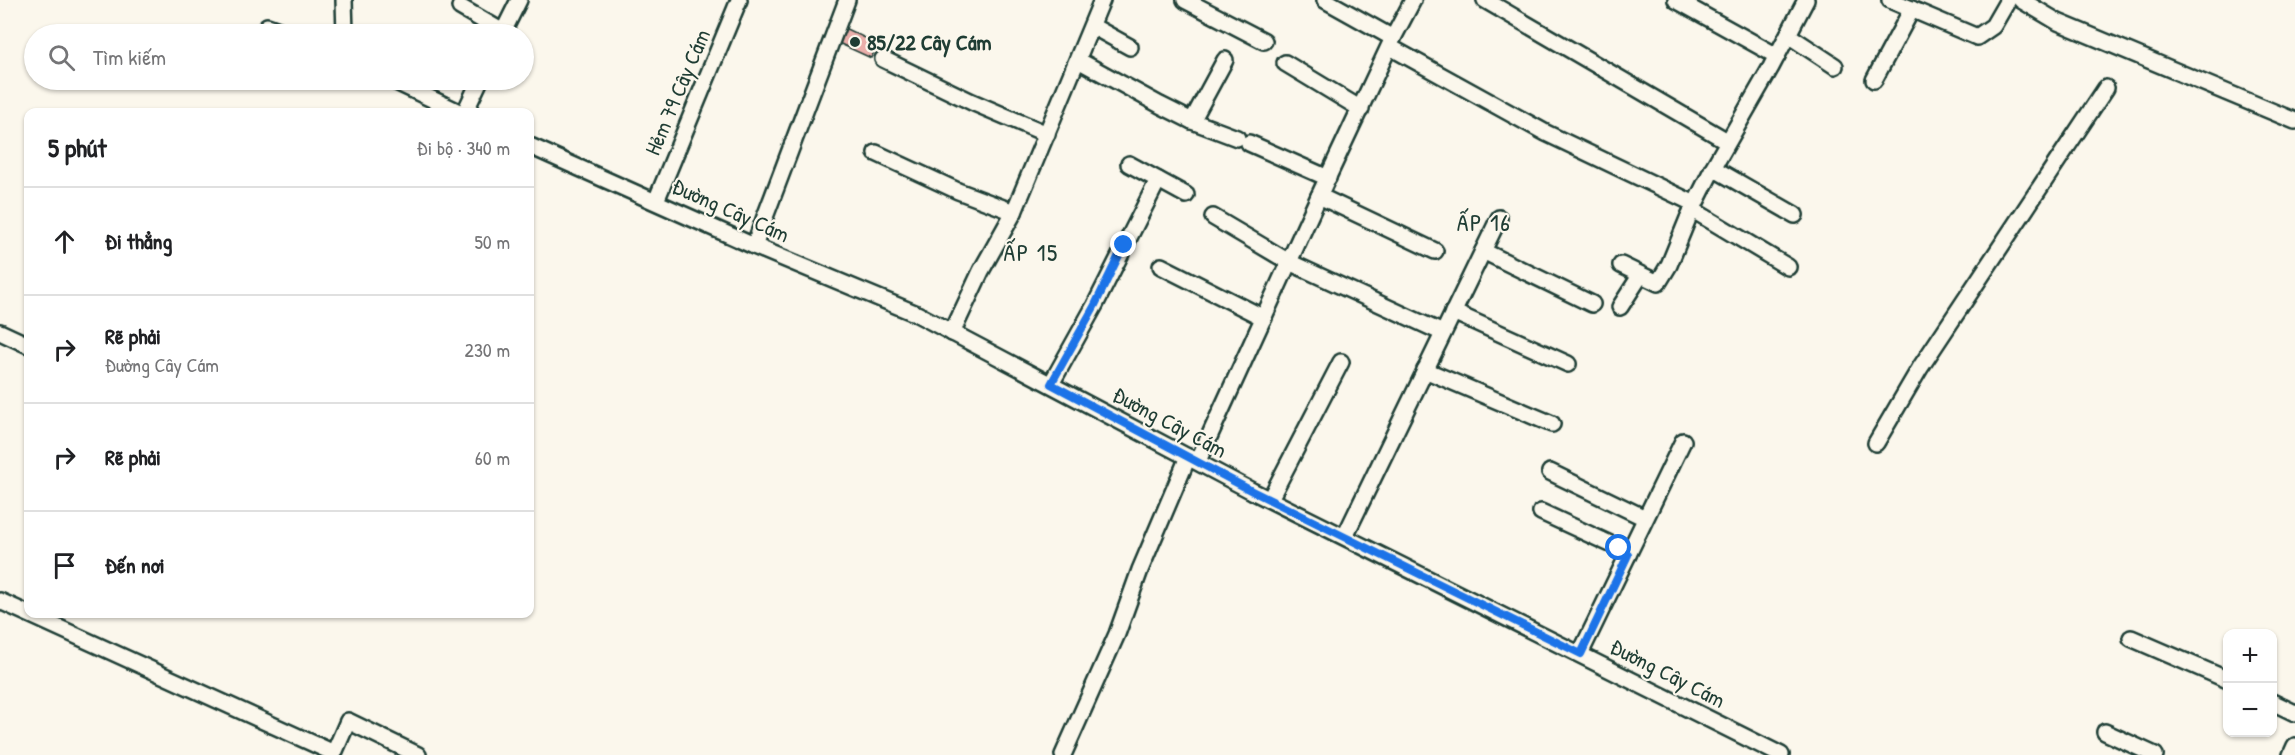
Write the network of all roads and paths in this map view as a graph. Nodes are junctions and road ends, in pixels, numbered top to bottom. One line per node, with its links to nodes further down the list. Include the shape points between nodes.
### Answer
1 (345, 0): 17 (street)
2 (519, 0): 19 (street)
3 (739, 0): 50 (street, Hẻm 79 Cây Cám)
4 (847, 0): 56 (street)
5 (1102, 0): 20 (street)
6 (1185, 0): 22 (street)
7 (1325, 0): 23 (street)
8 (1413, 0): 23 (street)
9 (1485, 0): 41 (street)
10 (1676, 0): 25 (street)
11 (1806, 0): 21 (street)
12 (1890, 0): 16 (street)
13 (2008, 0): 16 (street, via 1993,26 1977,37)
14 (2021, 0): 39 (street, via 2058,22)
15 (460, 7): 18 (street)
16 (1912, 9): 31 (street)
17 (345, 24)
18 (487, 24)
19 (507, 24)
20 (1092, 26): 24 (street); 27 (street)
21 (1788, 35): 25 (street); 30 (street)
22 (1264, 40)
23 (1391, 43): 37 (street); 51 (street, via 1546,133)
24 (1130, 47)
25 (1777, 56): 41 (street)
26 (883, 59): 40 (street)
27 (1078, 60): 38 (street); 40 (street)
28 (1225, 60): 38 (street)
29 (1285, 63): 37 (street)
30 (1835, 66)
31 (1874, 80)
32 (2106, 88): 78 (street, via 1920,368)
33 (413, 90): 35 (street)
34 (475, 90): 36 (street)
35 (451, 108)
36 (467, 108)
37 (1360, 108): 46 (street)
38 (1192, 121): 46 (street)
39 (2295, 121)
40 (1047, 134): 52 (street)
41 (1727, 141): 45 (street)
42 (534, 148): 50 (street, Đường Cây Cám)
43 (876, 153): 52 (street)
44 (1130, 164): 47 (street)
45 (1713, 168): 51 (street); 53 (street)
46 (1328, 178): 49 (street)
47 (1158, 180): 48 (street); 75 (street)
48 (1186, 195)
49 (1319, 196): 57 (street); 59 (street)
50 (656, 201): 56 (street, Đường Cây Cám)
51 (1694, 207): 62 (street); 63 (street, via 1658,283)
52 (1014, 212): 69 (street)
53 (1794, 215)
54 (1213, 217): 59 (street)
55 (1499, 218): 58 (street)
56 (754, 246): 69 (street, Đường Cây Cám, via 917,314)
57 (1435, 251)
58 (1483, 251): 64 (street); 66 (street)
59 (1289, 262): 67 (street); 70 (street)
60 (1161, 266): 67 (street)
61 (1620, 266): 63 (street)
62 (1788, 267)
63 (1640, 276): 65 (street)
64 (1592, 304)
65 (1620, 307)
66 (1453, 312): 70 (street); 73 (street)
67 (1264, 318): 79 (street)
68 (0, 332): 71 (street)
69 (952, 333): 75 (street, Đường Cây Cám)
70 (1443, 333): 74 (street)
71 (24, 343)
72 (1341, 362): 81 (street)
73 (1568, 364)
74 (1425, 370): 76 (street); 84 (street)
75 (1051, 384): 79 (street, Đường Cây Cám)
76 (1552, 424)
77 (1683, 441): 83 (street)
78 (1876, 443)
79 (1193, 459): 81 (street, Đường Cây Cám); 98 (street, via 1140,570 1117,634)
80 (1550, 472): 83 (street)
81 (1270, 499): 84 (street, Đường Cây Cám)
82 (1541, 512): 85 (street)
83 (1645, 518): 85 (street)
84 (1345, 536): 90 (street, Đường Cây Cám)
85 (1628, 555): 90 (street)
86 (0, 601): 87 (street)
87 (24, 609)
88 (49, 618): 97 (street, via 334,753 348,721)
89 (2131, 638): 91 (street)
90 (1581, 654): 99 (street, Đường Cây Cám)
91 (2223, 678)
92 (2277, 704): 93 (street)
93 (2295, 713)
94 (2105, 732): 96 (street)
95 (2295, 746): 100 (street)
96 (2152, 754)
97 (418, 755)
98 (1063, 755)
99 (1781, 755)
100 (2291, 755)

